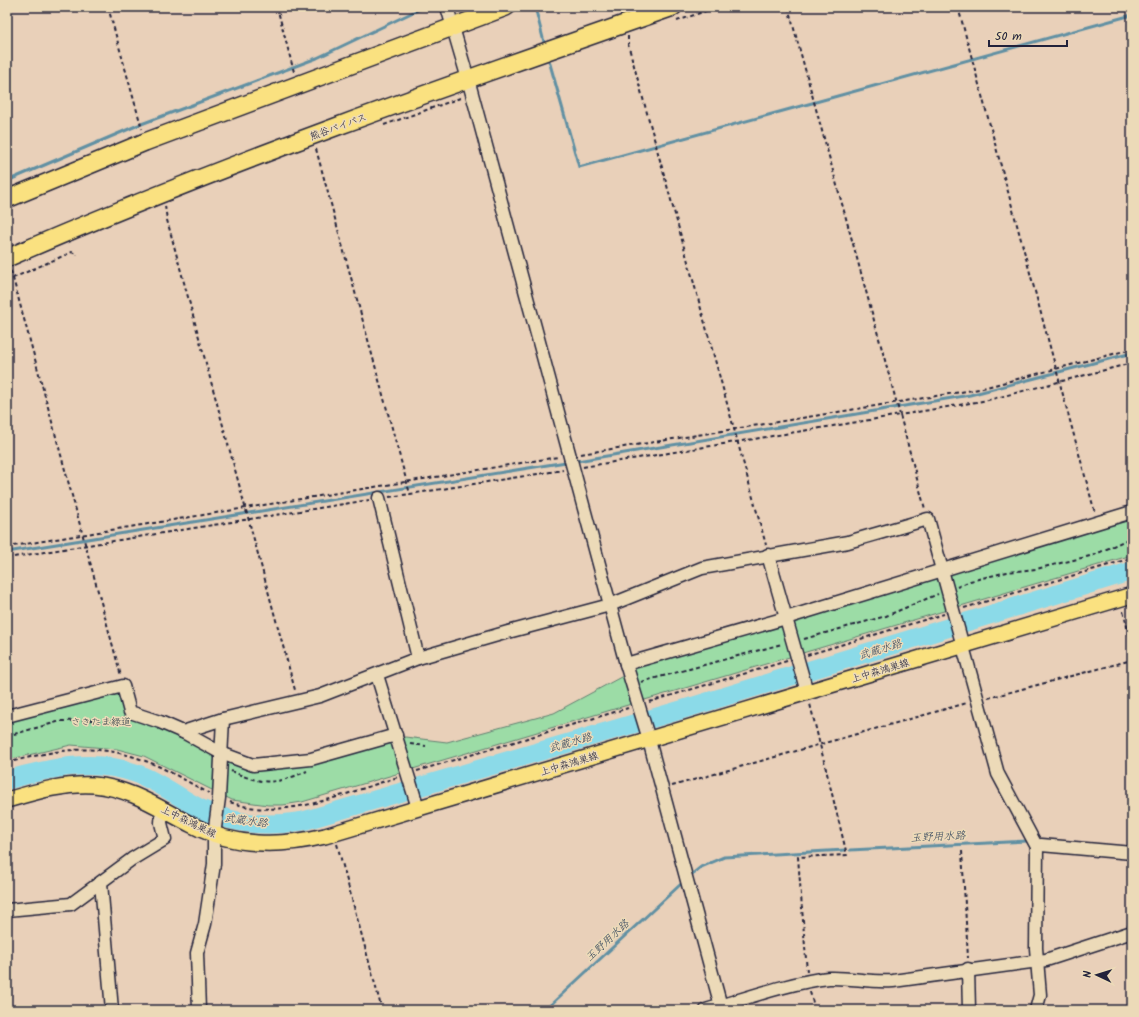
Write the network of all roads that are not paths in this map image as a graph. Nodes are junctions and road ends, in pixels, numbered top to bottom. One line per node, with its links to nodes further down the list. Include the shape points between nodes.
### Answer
1 (447, 7): 4 (street)
2 (506, 7): 4 (highway)
3 (673, 7): 5 (highway, 熊谷バイパス)
4 (453, 26): 5 (street); 6 (highway, via 146,142)
5 (468, 79): 7 (highway, 熊谷バイパス, via 107,214); 13 (street)
6 (7, 199)
7 (8, 262)
8 (379, 498): 16 (street)
9 (1132, 512): 11 (street)
10 (768, 555): 11 (street, via 848,542 928,519); 13 (street, via 702,568); 14 (street)
11 (942, 571): 14 (street); 15 (street)
12 (1126, 597): 15 (main road, 上中森鴻巣線)
13 (610, 606): 16 (street); 17 (street)
14 (786, 618): 17 (street); 19 (street)
15 (962, 641): 19 (main road, 上中森鴻巣線); 30 (street, via 998,774)
16 (418, 658): 18 (street)
17 (626, 664): 24 (street)
18 (377, 674): 21 (street, via 320,696); 23 (street)
19 (805, 688): 24 (main road, 上中森鴻巣線)
20 (7, 716): 22 (street, via 123,686 130,712)
21 (223, 719): 22 (street); 25 (street)
22 (183, 732): 25 (street)
23 (396, 734): 25 (street, via 311,759 253,765); 27 (street)
24 (647, 735): 27 (main road, 上中森鴻巣線); 37 (street)
25 (221, 753): 29 (street, via 219,800)
26 (7, 800): 28 (main road, 上中森鴻巣線, via 65,786 94,785 130,793)
27 (416, 804): 29 (main road, 上中森鴻巣線, via 334,833 302,841 276,844 244,842)
28 (162, 809): 29 (main road, 上中森鴻巣線); 32 (street, via 165,839 132,859)
29 (214, 829): 39 (street, via 214,864 208,908 197,953)
30 (1038, 847): 31 (street, via 1041,845); 35 (street)
31 (1132, 853)
32 (101, 883): 33 (street, via 71,904); 38 (street)
33 (7, 910)
34 (1132, 932): 35 (street)
35 (1038, 961): 36 (street); 42 (street, via 1040,995)
36 (968, 969): 37 (street, via 882,982 831,978 808,981); 41 (street)
37 (721, 1008): 40 (street)
38 (112, 1010)
39 (199, 1010)
40 (706, 1010)
41 (969, 1010)
42 (1036, 1010)

